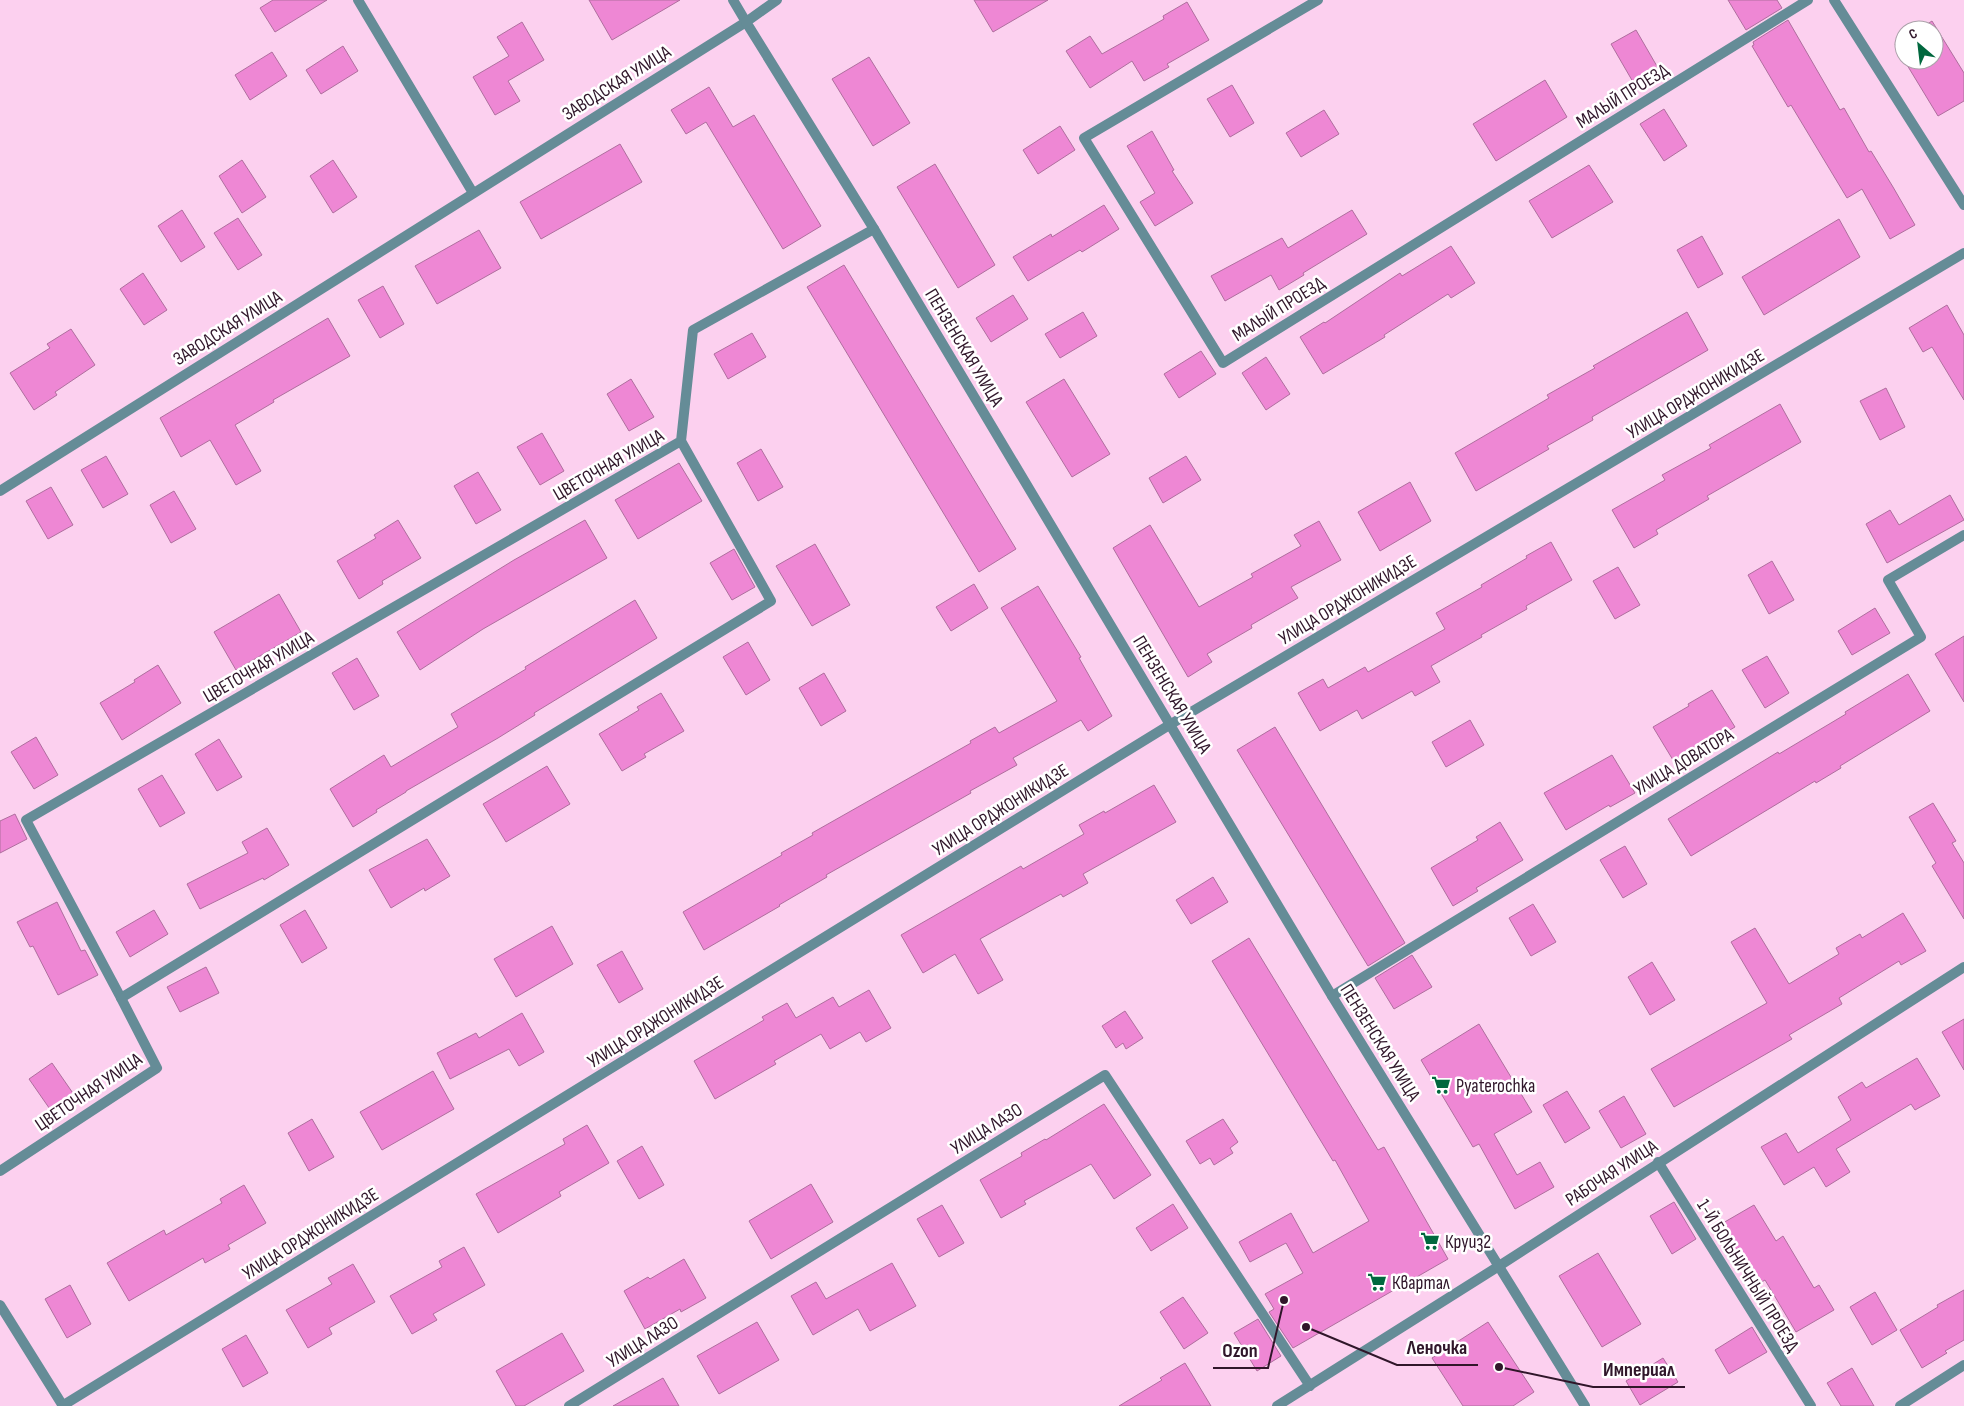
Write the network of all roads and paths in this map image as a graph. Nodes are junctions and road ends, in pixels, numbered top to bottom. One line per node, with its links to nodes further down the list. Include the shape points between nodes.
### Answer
1 (358, 0): 8 (street)
2 (733, 0): 7 (street, ПЕНЗЕНСКАЯ УЛИЦА)
3 (777, 0): 7 (street, ЗАВОДСКАЯ УЛИЦА)
4 (1318, 0): 5 (street, МАЛЫЙ ПРОЕЗД, via 1084,138 1223,363)
5 (1808, 0)
6 (1834, 0): 9 (street)
7 (746, 22): 8 (street, ЗАВОДСКАЯ УЛИЦА); 10 (street, ПЕНЗЕНСКАЯ УЛИЦА)
8 (473, 193): 13 (street, ЗАВОДСКАЯ УЛИЦА)
9 (1964, 205)
10 (874, 229): 12 (street, ЦВЕТОЧНАЯ УЛИЦА, via 693,330); 15 (street, ПЕНЗЕНСКАЯ УЛИЦА)
11 (1964, 253): 15 (street, УЛИЦА ОРДЖОНИКИДЗЕ)
12 (682, 442): 18 (street, ЦВЕТОЧНАЯ УЛИЦА, via 771,601); 18 (street, ЦВЕТОЧНАЯ УЛИЦА, via 26,820)
13 (0, 490)
14 (1964, 535): 17 (street, УЛИЦА ДОВАТОРА, via 1888,580 1921,637)
15 (1171, 724): 17 (street, ПЕНЗЕНСКАЯ УЛИЦА); 25 (street, УЛИЦА ОРДЖОНИКИДЗЕ)
16 (1964, 967): 19 (street, РАБОЧАЯ УЛИЦА)
17 (1332, 996): 21 (street, ПЕНЗЕНСКАЯ УЛИЦА)
18 (121, 998): 20 (street, ЦВЕТОЧНАЯ УЛИЦА, via 157,1068)
19 (1658, 1162): 21 (street, РАБОЧАЯ УЛИЦА); 29 (street, 1-Й БОЛЬНИЧНЫЙ ПРОЕЗД)
20 (0, 1171)
21 (1499, 1266): 24 (street, РАБОЧАЯ УЛИЦА); 28 (street, ПЕНЗЕНСКАЯ УЛИЦА)
22 (0, 1305): 25 (street)
23 (1964, 1365): 30 (street)
24 (1310, 1386): 26 (street, УЛИЦА ЛАЗО, via 1105,1075); 27 (street, РАБОЧАЯ УЛИЦА)
25 (62, 1406)
26 (569, 1406)
27 (1277, 1406)
28 (1585, 1406)
29 (1812, 1406)
30 (1900, 1406)

